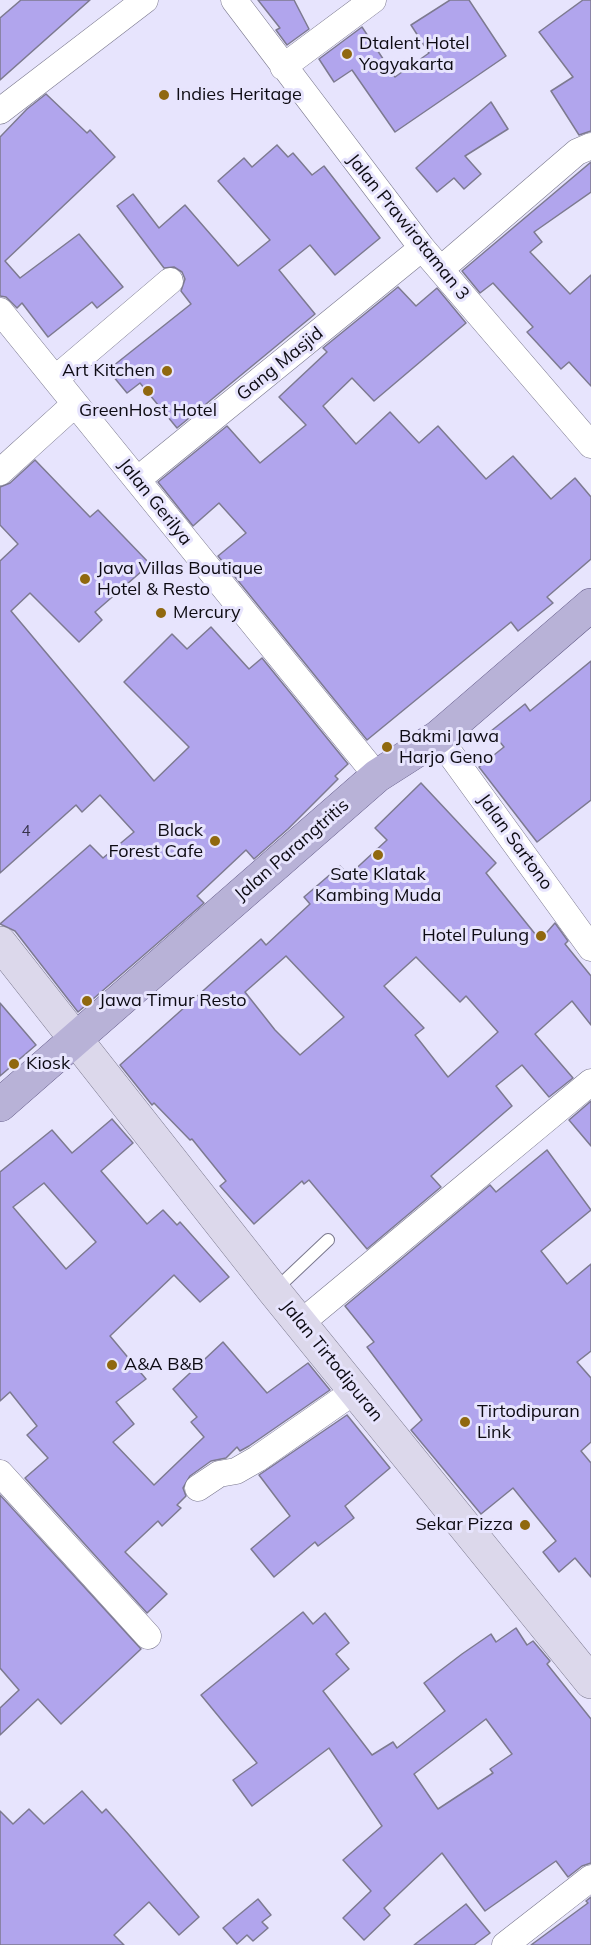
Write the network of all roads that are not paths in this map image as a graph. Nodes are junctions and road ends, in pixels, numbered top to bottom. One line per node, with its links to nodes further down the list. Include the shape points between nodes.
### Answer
1 (145, 0): 5 (street)
2 (234, 0): 4 (street, Jalan Prawirotaman 3)
3 (373, 0): 4 (street)
4 (283, 67): 7 (street, Jalan Prawirotaman 3)
5 (0, 111)
6 (591, 146): 8 (street, via 577,153)
7 (422, 248): 8 (street, Jalan Prawirotaman 3); 15 (street, Gang Masjid)
8 (441, 269): 13 (street, Jalan Prawirotaman 3)
9 (170, 281): 11 (street)
10 (0, 311): 11 (street, Jalan Gerilya)
11 (55, 379): 12 (street, Jalan Gerilya)
12 (75, 404): 14 (street); 15 (street, Jalan Gerilya)
13 (591, 446)
14 (0, 472)
15 (137, 480): 18 (street, Jalan Gerilya)
16 (591, 605): 17 (main road, Jalan Parangtritis)
17 (438, 737): 18 (main road, Jalan Parangtritis); 20 (street, Jalan Sartono)
18 (377, 776): 21 (main road, Jalan Parangtritis)
19 (0, 943): 21 (street, Jalan Tirtodipuran)
20 (591, 948)
21 (74, 1039): 23 (main road, Jalan Parangtritis); 25 (street, Jalan Tirtodipuran)
22 (591, 1082): 26 (street)
23 (0, 1105)
24 (328, 1240): 25 (lane)
25 (274, 1291): 26 (street, Jalan Tirtodipuran)
26 (302, 1322): 27 (street, Jalan Tirtodipuran)
27 (356, 1390): 29 (street, via 257,1459 236,1471 219,1474); 31 (street, Jalan Tirtodipuran)
28 (0, 1473): 30 (street)
29 (198, 1488)
30 (148, 1636)
31 (591, 1682)
32 (591, 1878): 33 (street)
33 (505, 1945)

